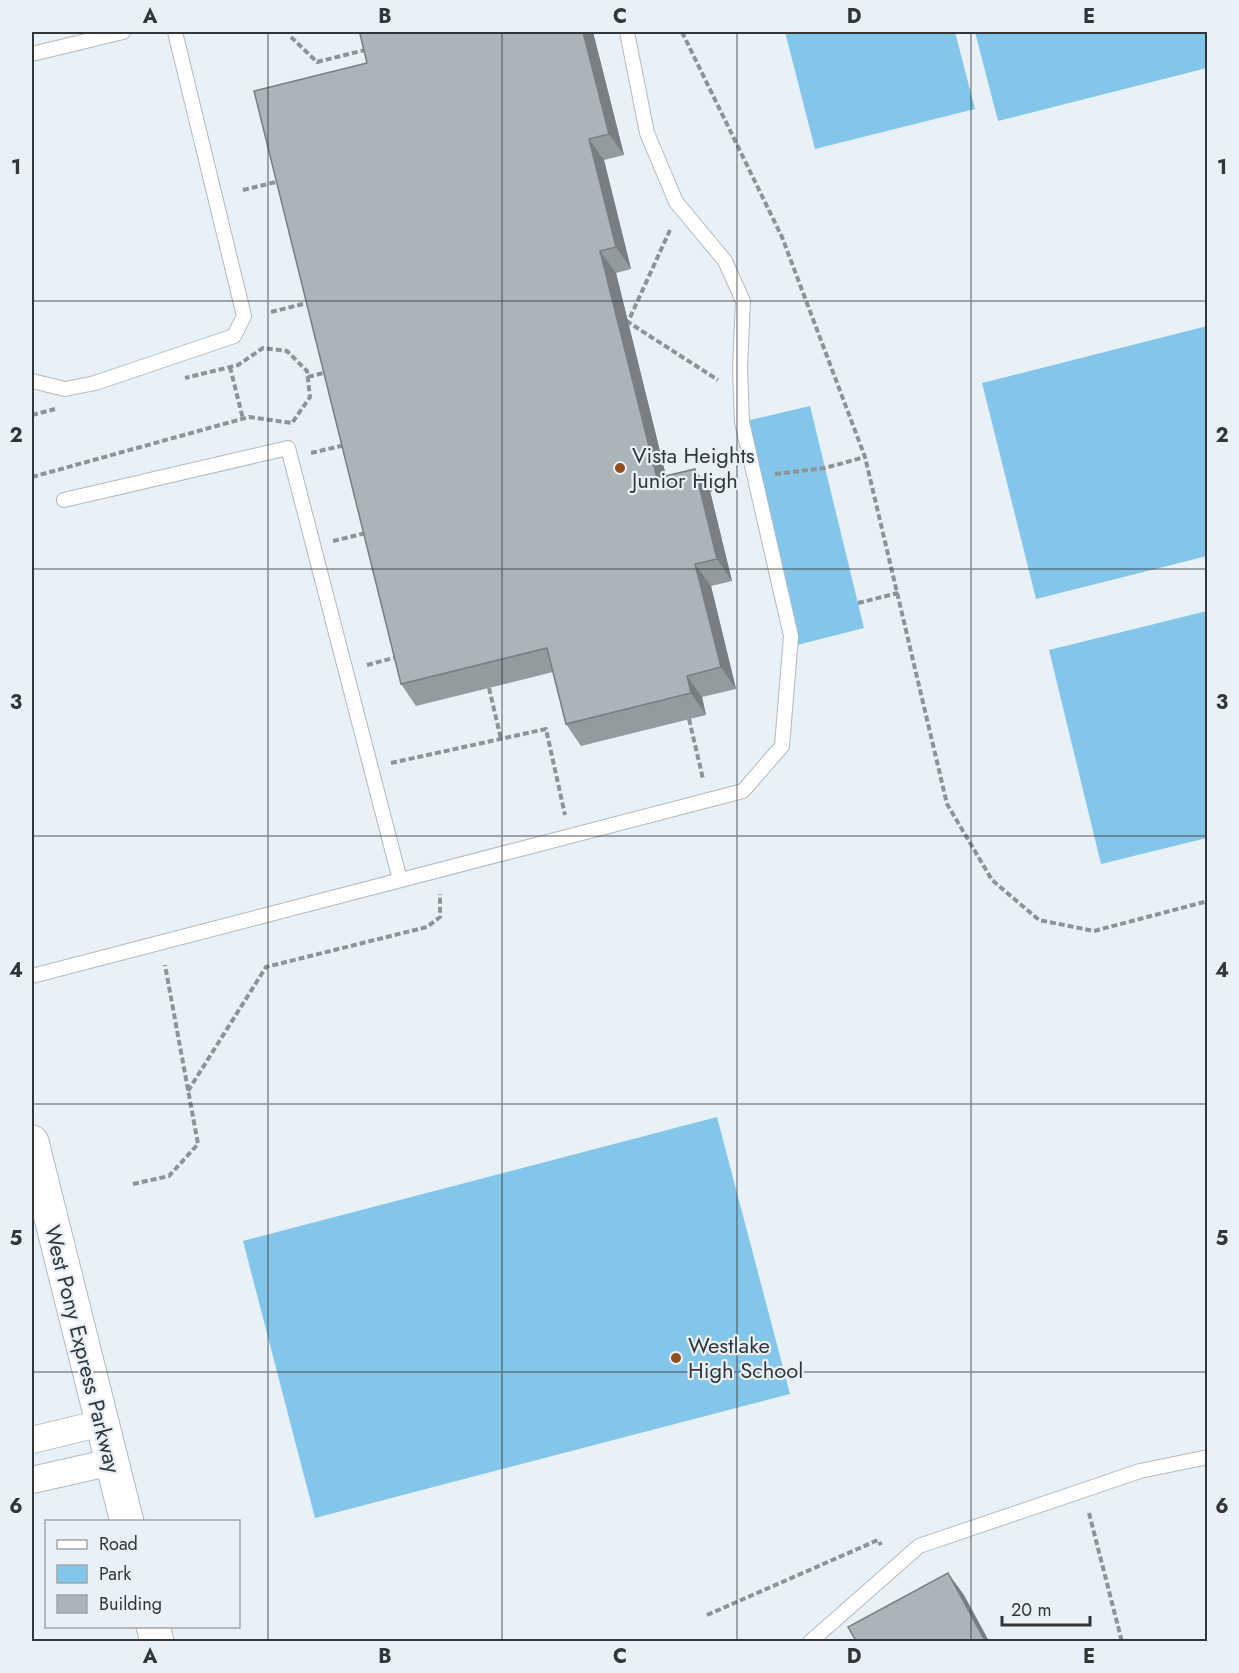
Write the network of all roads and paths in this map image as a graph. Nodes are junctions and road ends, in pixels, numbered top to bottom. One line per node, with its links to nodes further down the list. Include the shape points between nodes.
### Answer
1 (123, 32): 7 (lane)
2 (175, 32): 16 (lane, via 244,316 241,327 234,336 95,383 65,389)
3 (627, 32): 10 (lane, via 647,133)
4 (682, 32): 24 (path, via 782,237)
5 (291, 38): 6 (path, via 316,62)
6 (380, 45)
7 (32, 54)
8 (286, 180): 9 (path)
9 (243, 190)
10 (681, 208): 18 (lane, via 725,261 743,301); 18 (path, via 628,322)
11 (316, 301): 12 (path)
12 (271, 312)
13 (230, 367): 15 (path, via 263,348 287,351 308,371); 17 (path); 21 (path)
14 (333, 370): 15 (path)
15 (308, 377): 21 (path, via 310,397 292,423)
16 (32, 381)
17 (175, 381)
18 (742, 394): 26 (lane, via 742,422)
19 (64, 407): 20 (path)
20 (32, 415)
21 (243, 419): 25 (path)
22 (351, 443): 23 (path)
23 (308, 454)
24 (865, 457): 26 (path, via 825,468); 32 (path)
25 (32, 477)
26 (754, 477): 40 (lane, via 791,636 782,746 743,790)
27 (725, 486): 28 (path)
28 (704, 492)
29 (64, 500): 42 (lane, via 288,448)
30 (373, 531): 31 (path)
31 (330, 542)
32 (898, 593): 33 (path); 44 (path, via 947,804 992,880 1040,920 1094,931)
33 (858, 603)
34 (404, 655): 35 (path)
35 (362, 666)
36 (489, 688): 38 (path)
37 (689, 719): 40 (path)
38 (501, 739): 39 (path); 41 (path, via 546,729)
39 (387, 764)
40 (707, 800): 42 (lane)
41 (565, 815)
42 (400, 880): 46 (lane)
43 (440, 894): 47 (path, via 440,917 427,927 266,967)
44 (1208, 901)
45 (165, 965): 47 (path)
46 (32, 976)
47 (189, 1091): 49 (path, via 198,1144 170,1176)
48 (32, 1142): 50 (main road, West Pony Express Parkway)
49 (133, 1184)
50 (102, 1423): 51 (street); 53 (main road, West Pony Express Parkway)
51 (32, 1440)
52 (1208, 1457): 59 (lane, via 1140,1471 919,1546)
53 (112, 1462): 54 (street); 56 (main road, West Pony Express Parkway)
54 (32, 1480)
55 (1089, 1513): 60 (path)
56 (127, 1520)
57 (881, 1545): 58 (path, via 878,1540)
58 (707, 1615)
59 (810, 1641)
60 (1123, 1641): 61 (path)
61 (1131, 1641)

